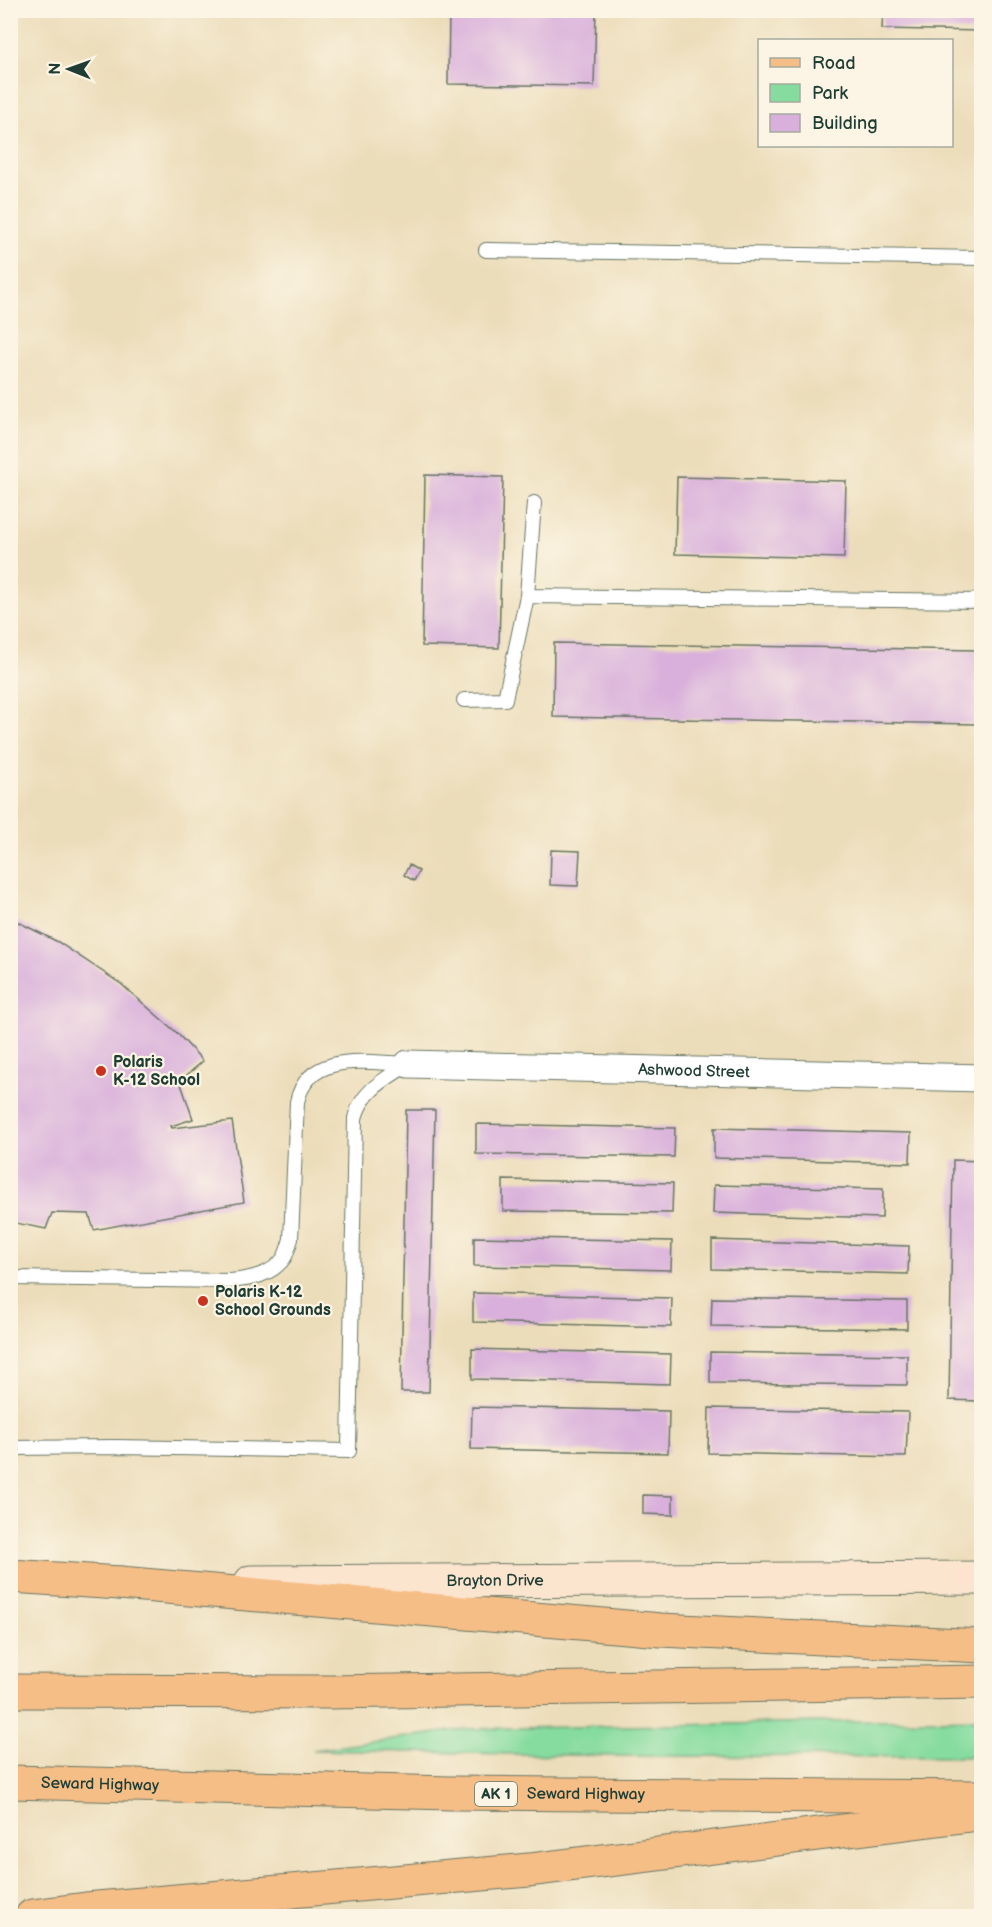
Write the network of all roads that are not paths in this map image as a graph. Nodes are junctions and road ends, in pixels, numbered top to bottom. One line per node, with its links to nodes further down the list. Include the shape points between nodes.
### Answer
1 (486, 250): 2 (lane)
2 (981, 258)
3 (534, 503): 4 (lane)
4 (527, 596): 5 (lane); 6 (lane, via 505,699)
5 (981, 601)
6 (464, 700)
7 (408, 1064): 8 (street, Ashwood Street); 9 (lane, via 337,1062 308,1078 300,1089 291,1239 284,1258 268,1272 231,1281); 10 (lane, via 364,1096 355,1118 350,1451)
8 (981, 1078)
9 (10, 1278)
10 (10, 1448)
11 (10, 1576): 13 (main road, Brayton Drive)
12 (981, 1578): 13 (street, Brayton Drive)
13 (120, 1583): 14 (main road, via 661,1630)
14 (981, 1646)
15 (981, 1682): 16 (main road, via 329,1692)
16 (10, 1691)
17 (10, 1782): 18 (main road, Seward Highway / AK 1, via 451,1793)
18 (981, 1797)
19 (981, 1814): 20 (main road, via 529,1870)
20 (32, 1917)

